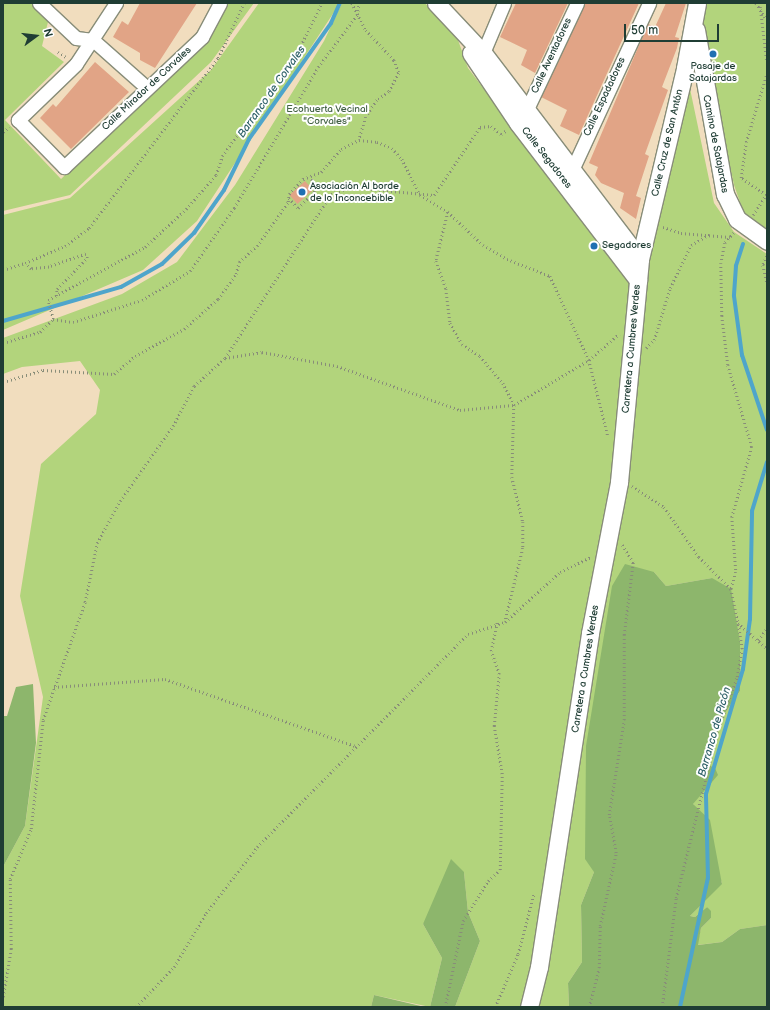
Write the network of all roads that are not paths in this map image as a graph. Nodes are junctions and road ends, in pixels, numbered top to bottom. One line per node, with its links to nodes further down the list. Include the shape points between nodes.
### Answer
1 (39, 3): 9 (street, via 76,38)
2 (116, 3): 9 (street)
3 (220, 3): 12 (street, Calle Mirador de Corvales, via 202,37)
4 (436, 3): 10 (street, Calle Segadores)
5 (504, 3): 10 (street)
6 (577, 3): 13 (street, Calle Aventadores)
7 (649, 3): 14 (street, Calle Espadadores)
8 (697, 3): 11 (street, Camino de Satajardas, via 693,20)
9 (93, 40): 12 (street); 12 (street, Calle Mirador de Corvales, via 76,64 18,120 64,167)
10 (479, 57): 13 (street, Calle Segadores)
11 (694, 66): 15 (street, Camino de Satajardas, via 731,211 747,221); 16 (street, Calle Cruz de San Antón)
12 (146, 87)
13 (523, 116): 14 (street, Calle Segadores); 17 (street, Calle Segadores)
14 (572, 170): 16 (street, Calle Segadores)
15 (767, 241)
16 (640, 259): 17 (street, Carretera a Cumbres Verdes)
17 (638, 280): 18 (street, Carretera a Cumbres Verdes, via 633,352 612,530 590,633 539,967)
18 (529, 1007)

